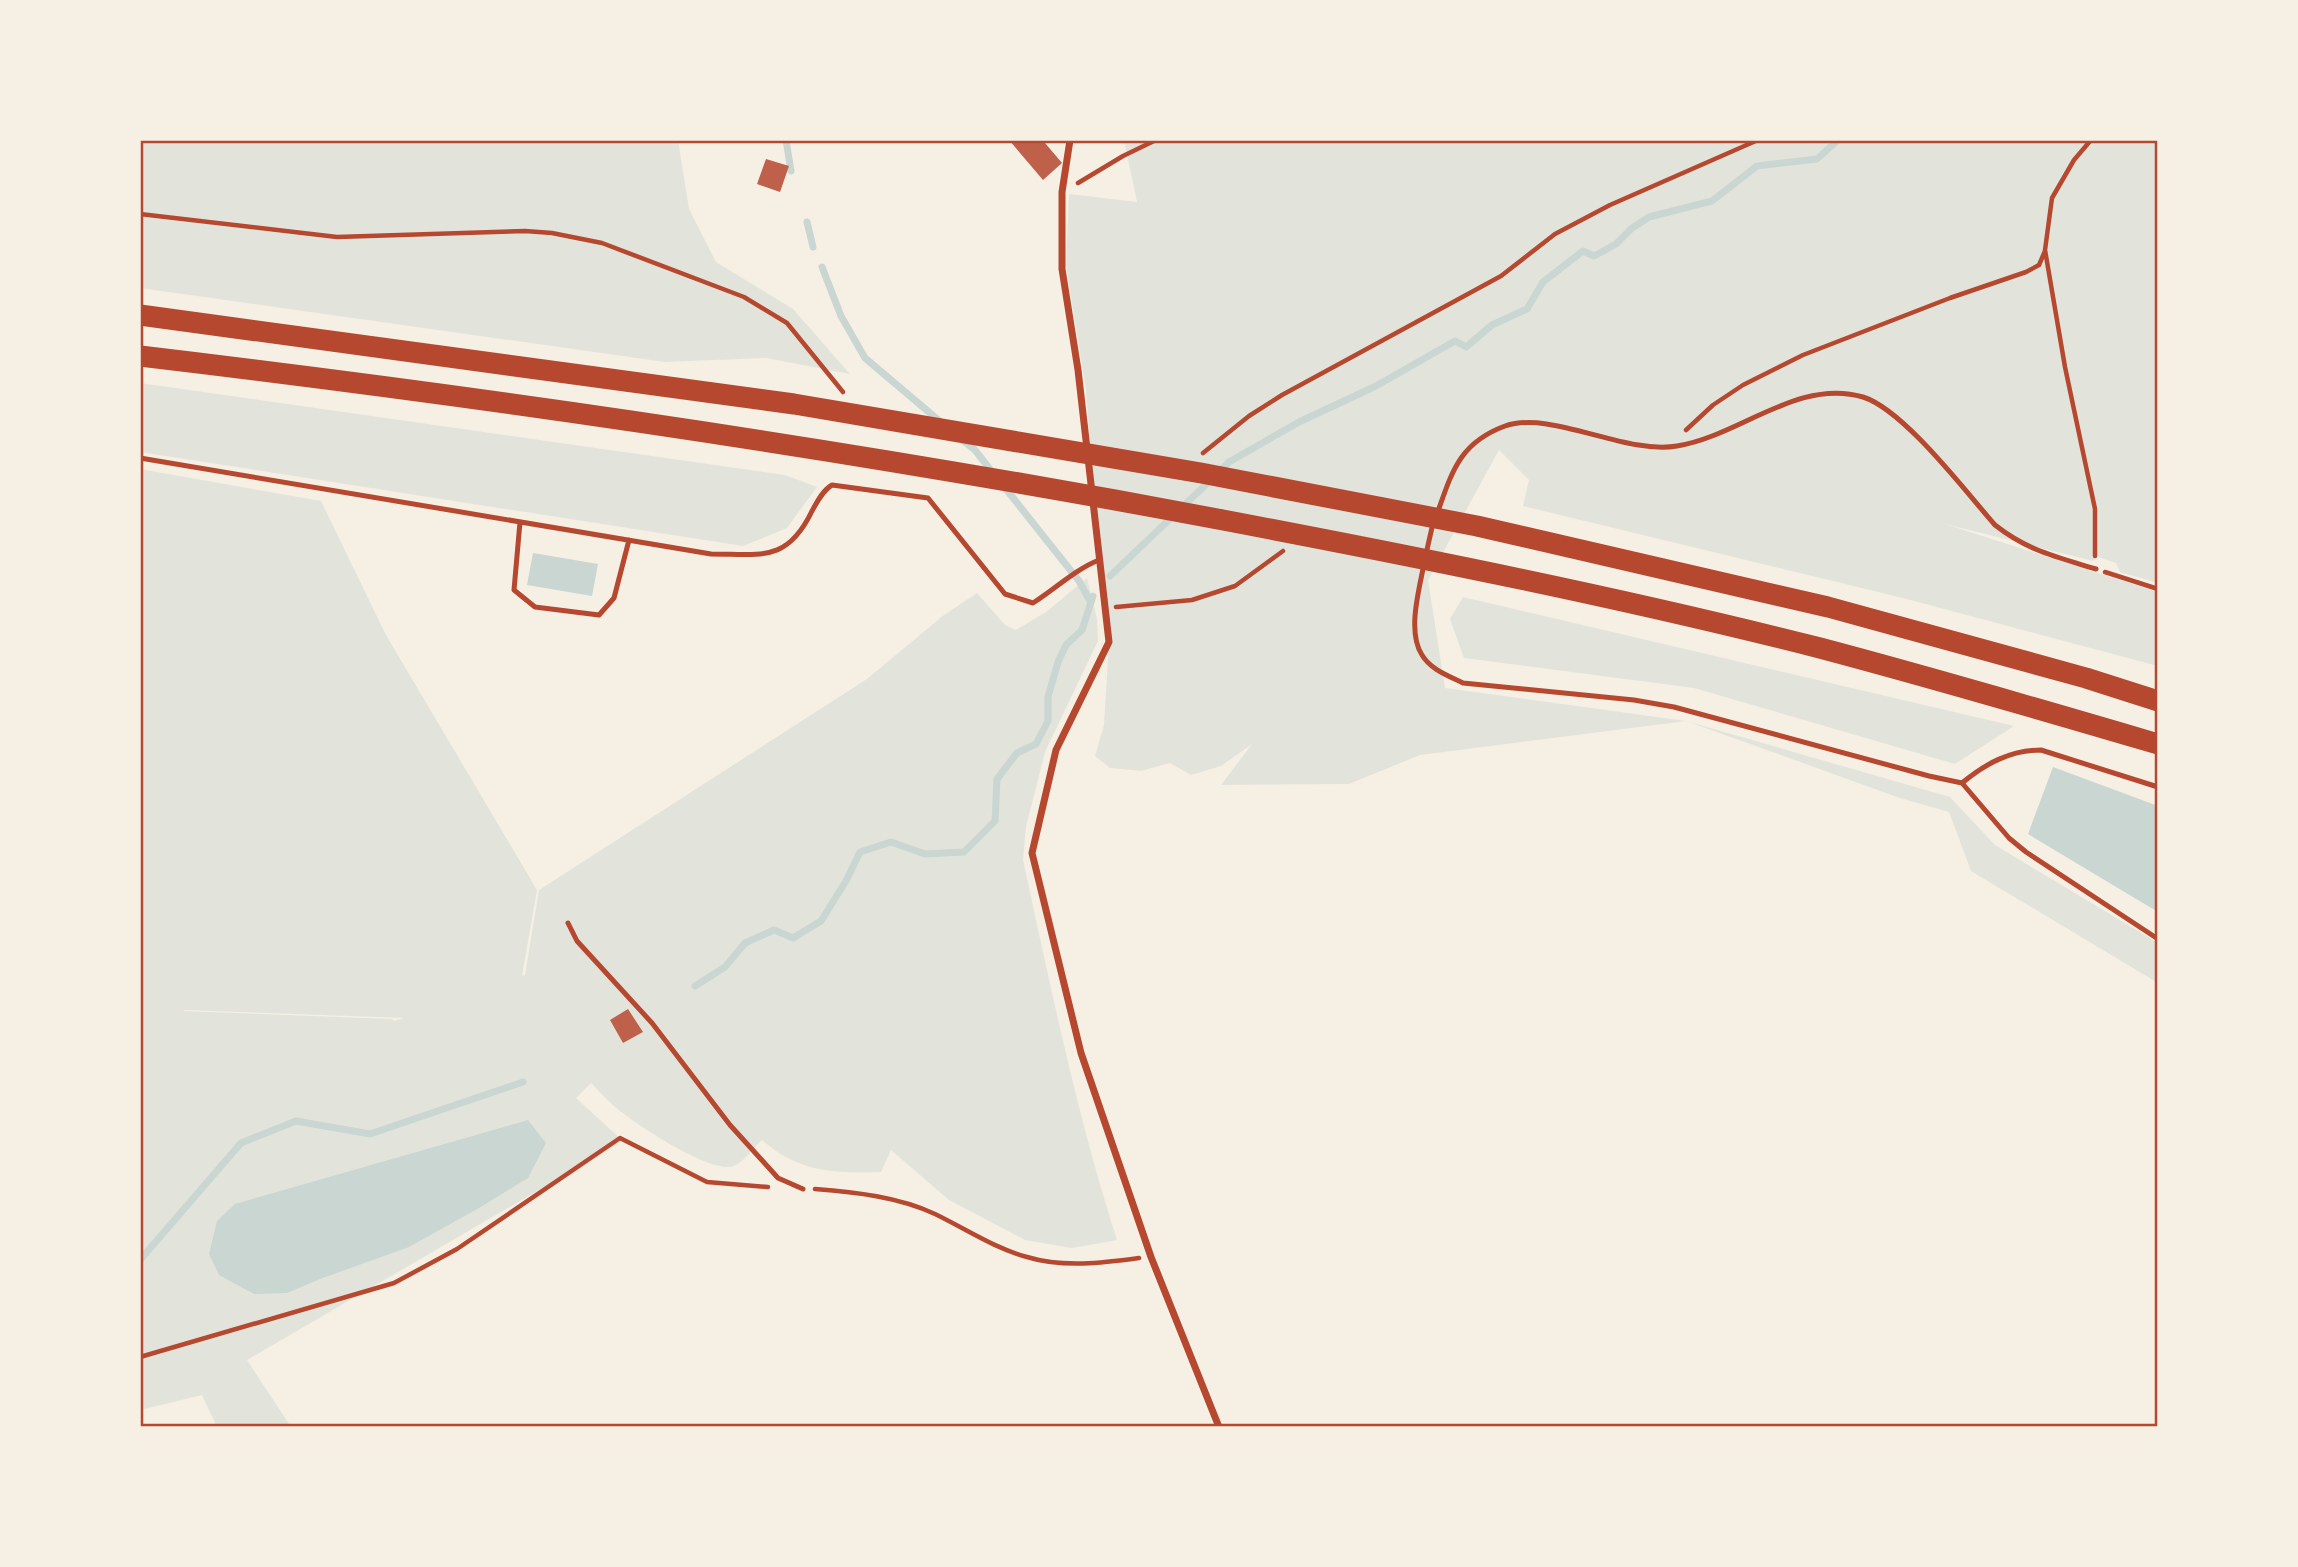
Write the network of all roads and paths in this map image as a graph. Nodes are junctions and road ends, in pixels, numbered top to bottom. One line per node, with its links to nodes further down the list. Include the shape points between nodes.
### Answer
1 (1070, 140): 5 (street)
2 (1156, 140): 5 (path)
3 (1758, 140): 13 (path, via 1555,234 1501,276 1282,395)
4 (2091, 140): 7 (path, via 2052,198)
5 (1062, 192): 17 (street, via 1062,269)
6 (140, 214): 10 (path, via 337,237 525,231 602,243 744,297 787,323)
7 (2045, 250): 11 (path, via 2039,264 2026,272 1878,325 1743,385 1713,405 1684,432); 18 (path, via 2095,509)
8 (140, 314): 21 (highway, via 794,404 1201,473 1477,526 1828,607)
9 (140, 356): 22 (highway, via 788,443 1469,567 1818,648)
10 (845, 395)
11 (1677, 446): 18 (lane, via 1709,438 1816,394 1839,392 1864,398 1905,424 2012,538); 23 (lane, via 1640,447 1530,423 1507,426 1479,439 1456,462 1431,528 1413,623 1422,655 1440,672 1463,683 1674,706)
12 (140, 458): 14 (lane)
13 (1197, 458)
14 (520, 522): 15 (lane); 15 (lane, via 514,590 535,607 599,615 614,597)
15 (629, 540): 17 (lane, via 711,554 780,551 804,528 832,485 928,498 1004,594 1033,603 1083,566)
16 (1289, 547): 20 (path, via 1224,590 1192,600)
17 (1099, 560): 20 (street)
18 (2096, 569): 19 (path)
19 (2158, 589)
20 (1105, 608): 28 (street, via 1109,642 1056,750 1032,853 1081,1053)
21 (2158, 701)
22 (2158, 744)
23 (1962, 783): 24 (lane, via 2005,756 2041,750); 26 (lane, via 2026,852)
24 (2158, 787)
25 (568, 923): 27 (lane, via 577,941 652,1023 730,1125 778,1178)
26 (2158, 939)
27 (803, 1189): 28 (path, via 905,1203 1029,1258 1064,1263); 29 (path, via 707,1182 621,1138 457,1249 394,1283)
28 (1151, 1257): 30 (street)
29 (140, 1357)
30 (1219, 1427)

